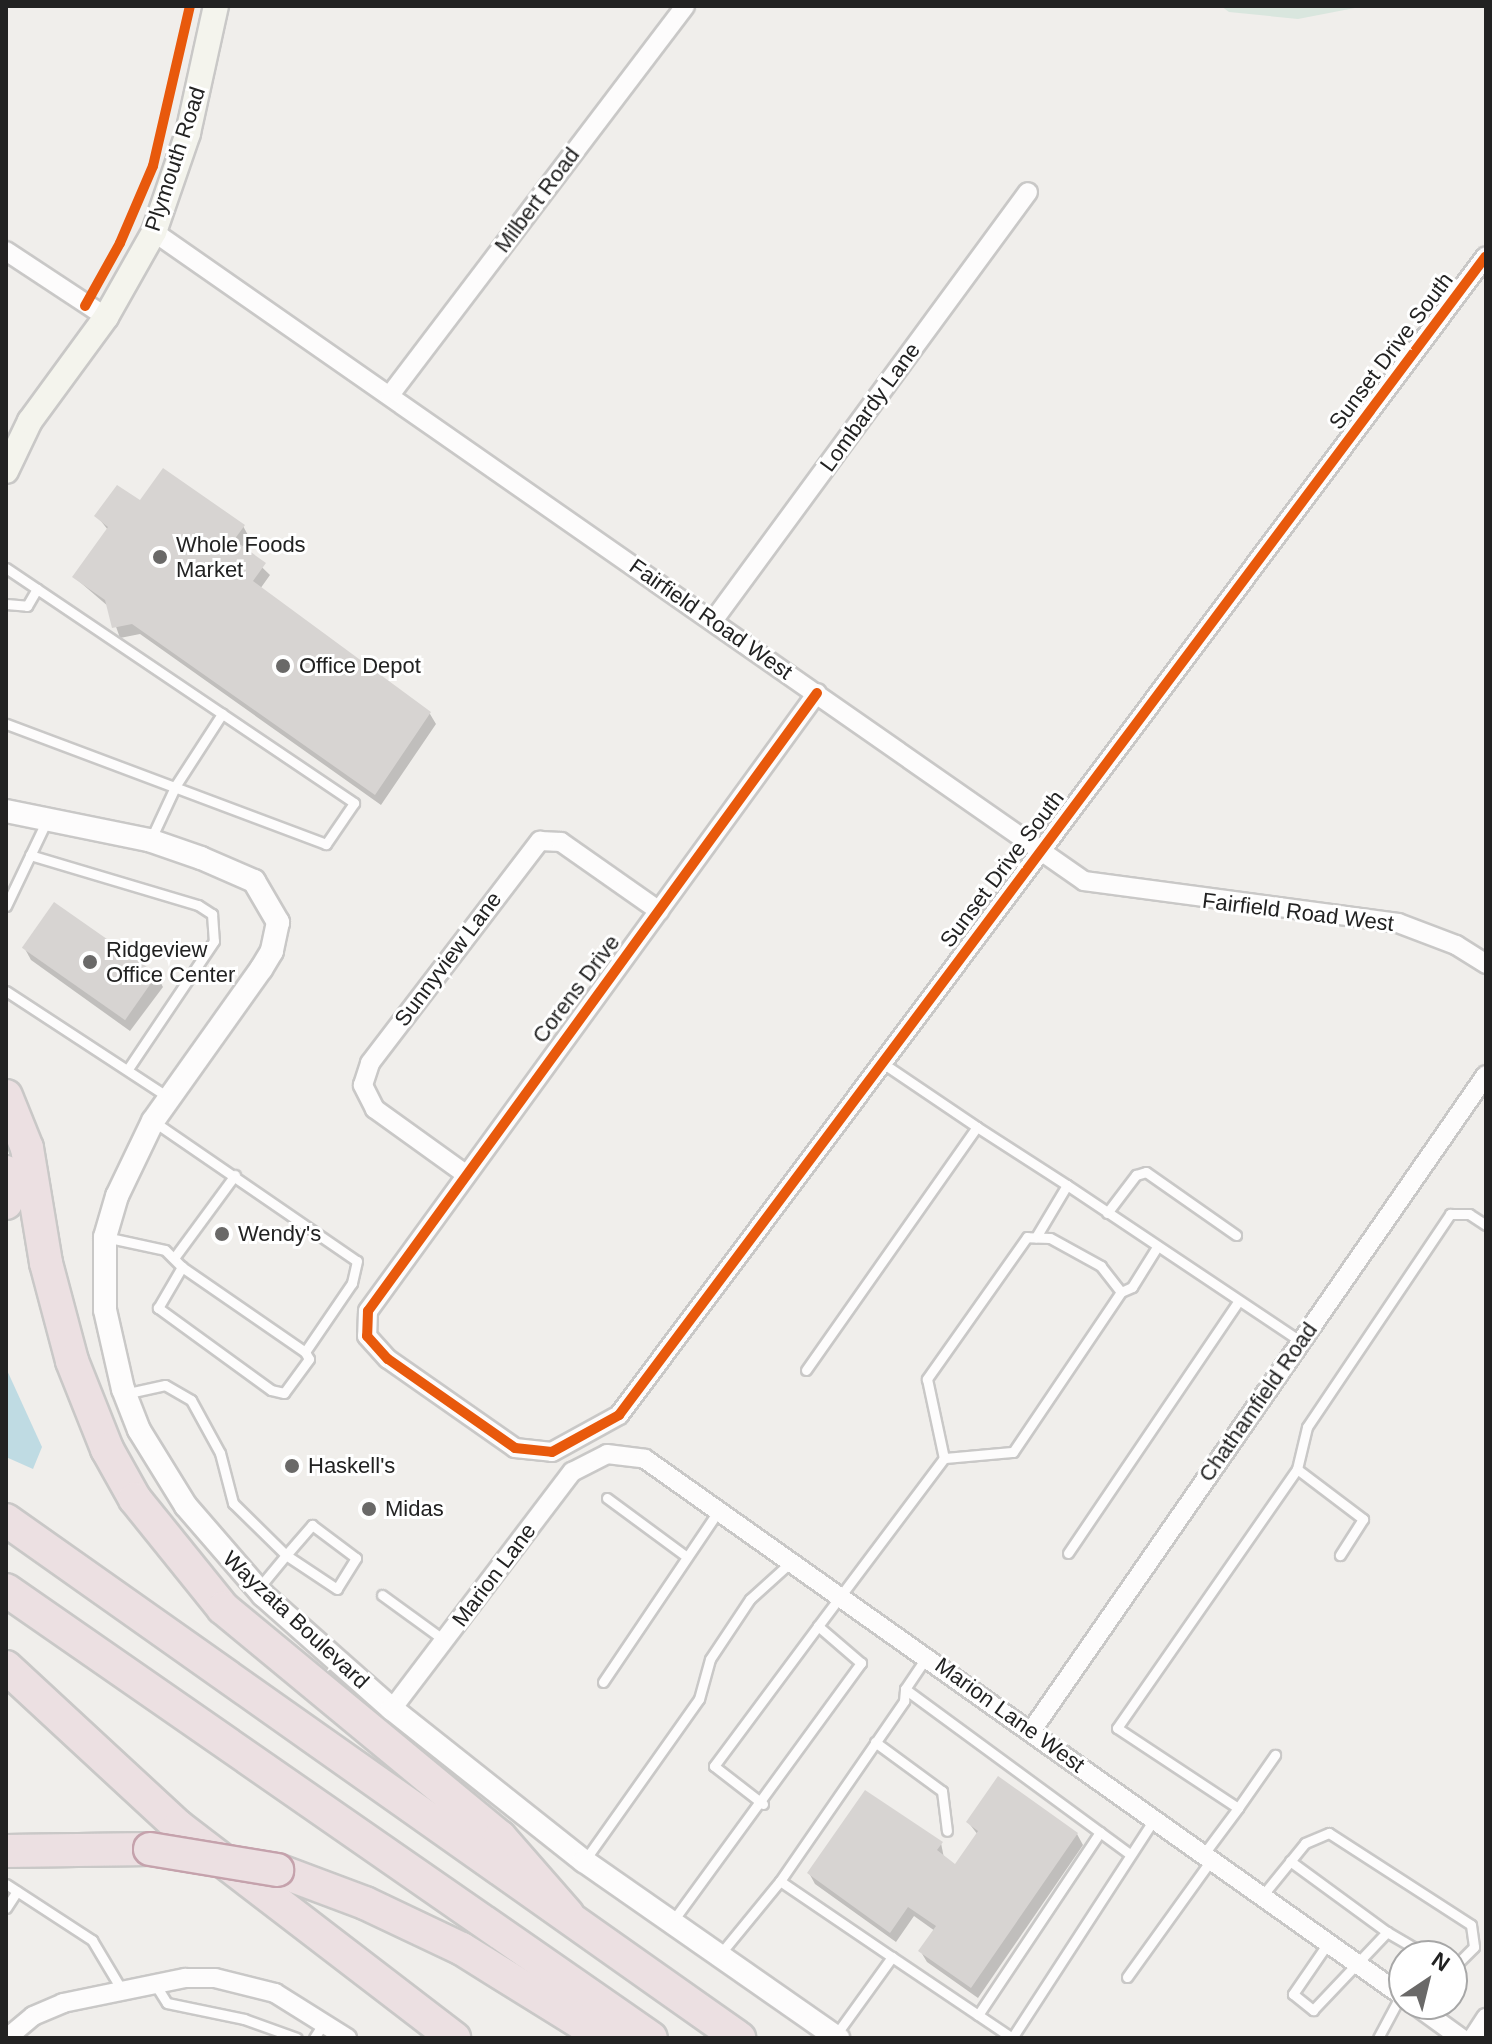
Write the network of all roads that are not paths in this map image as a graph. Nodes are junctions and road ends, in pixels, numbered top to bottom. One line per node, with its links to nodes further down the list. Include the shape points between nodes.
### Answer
1 (216, 6): 4 (main road, Plymouth Road, via 188,133)
2 (685, 6): 8 (street, Milbert Road)
3 (1028, 192): 15 (street, Lombardy Lane)
4 (154, 232): 7 (main road, Plymouth Road); 8 (street, Fairfield Road West)
5 (6, 251): 7 (street)
6 (1486, 256): 23 (street, Sunset Drive South)
7 (106, 317): 9 (main road, Plymouth Road)
8 (390, 395): 15 (street, Fairfield Road West)
9 (30, 421): 10 (main road, Plymouth Road); 11 (main road, Plymouth Road)
10 (6, 443)
11 (6, 471)
12 (6, 568): 13 (lane)
13 (37, 589): 14 (lane, via 27,606); 17 (lane)
14 (6, 604)
15 (713, 621): 16 (street, Fairfield Road West)
16 (817, 693): 23 (street, Fairfield Road West); 28 (street, Corens Drive)
17 (222, 714): 19 (lane); 19 (lane, via 354,803 326,844)
18 (6, 724): 19 (lane)
19 (176, 785): 22 (lane)
20 (6, 811): 21 (street, Wayzata Boulevard)
21 (48, 818): 22 (street, Wayzata Boulevard); 24 (lane)
22 (150, 841): 35 (street, Wayzata Boulevard, via 254,881 278,922 272,951 261,969)
23 (1041, 851): 29 (street, Fairfield Road West, via 1084,881 1108,888 1398,923 1456,945); 31 (street, Sunset Drive South)
24 (30, 855): 26 (lane); 32 (lane, via 198,905 212,914 214,941)
25 (6, 882): 26 (lane)
26 (18, 882): 27 (lane)
27 (6, 906)
28 (659, 911): 39 (street, Corens Drive); 39 (street, Sunnyview Lane, via 561,842 540,841 370,1063 363,1085 375,1109)
29 (1486, 964)
30 (6, 991): 32 (lane)
31 (881, 1062): 37 (lane); 53 (street, Sunset Drive South, via 619,1415 552,1452 515,1448 388,1359 367,1336)
32 (128, 1069): 35 (lane)
33 (1486, 1075): 54 (street, Chathamfield Road)
34 (6, 1096): 98 (highway, via 27,1148 46,1263 72,1361 107,1449 135,1499 223,1608 500,1837)
35 (168, 1097): 36 (street, Wayzata Boulevard)
36 (153, 1121): 40 (lane); 46 (street, Wayzata Boulevard, via 132,1159)
37 (977, 1127): 41 (lane); 56 (lane)
38 (6, 1172): 42 (highway)
39 (464, 1173): 53 (street, Corens Drive)
40 (235, 1175): 49 (lane); 55 (lane, via 357,1261 352,1283)
41 (1067, 1185): 43 (lane); 47 (lane)
42 (6, 1203)
43 (1107, 1213): 45 (lane, via 1136,1175 1146,1172); 48 (lane)
44 (1486, 1225): 60 (lane, via 1469,1214 1450,1214 1307,1427)
45 (1236, 1235)
46 (105, 1237): 49 (lane, via 156,1246); 57 (street, Wayzata Boulevard, via 105,1310)
47 (1036, 1237): 51 (lane, via 1050,1238 1101,1266); 59 (lane, via 1027,1237 927,1379)
48 (1157, 1247): 51 (lane, via 1132,1287); 52 (lane)
49 (174, 1258): 50 (lane)
50 (182, 1267): 55 (lane); 55 (lane, via 158,1308 271,1390 278,1394 288,1389 309,1359)
51 (1121, 1292): 59 (lane, via 1013,1452)
52 (1238, 1302): 54 (lane); 64 (lane)
53 (368, 1311)
54 (1300, 1341): 80 (street, Chathamfield Road)
55 (305, 1352)
56 (806, 1370)
57 (124, 1394): 65 (lane, via 165,1385 184,1393 216,1443 233,1503); 69 (street, Wayzata Boulevard, via 139,1430 186,1506)
58 (607, 1454): 62 (street, Marion Lane West, via 645,1459); 74 (street, Marion Lane, via 572,1472)
59 (944, 1458): 71 (lane)
60 (1297, 1469): 66 (lane, via 1363,1519); 84 (lane, via 1117,1728)
61 (607, 1498): 67 (lane)
62 (719, 1510): 67 (lane); 68 (street, Marion Lane West)
63 (6, 1520): 98 (highway)
64 (1068, 1553)
65 (286, 1555): 65 (lane, via 312,1525 354,1554 357,1562 337,1589); 69 (lane)
66 (1340, 1555)
67 (687, 1557): 77 (lane)
68 (792, 1561): 71 (street, Marion Lane West); 91 (lane, via 750,1599 710,1659 699,1699)
69 (258, 1589): 79 (street, Wayzata Boulevard)
70 (6, 1590): 123 (highway)
71 (840, 1593): 73 (lane); 75 (street, Marion Lane West)
72 (382, 1595): 74 (lane)
73 (818, 1626): 83 (lane, via 861,1663); 83 (lane, via 714,1766)
74 (444, 1640): 79 (street, Marion Lane)
75 (928, 1656): 78 (lane); 80 (street, Marion Lane West)
76 (6, 1667): 121 (highway, via 179,1827)
77 (603, 1682)
78 (905, 1689): 81 (lane, via 904,1701); 87 (lane)
79 (392, 1709): 91 (street, Wayzata Boulevard)
80 (1032, 1730): 85 (street, Marion Lane West)
81 (875, 1742): 86 (lane, via 942,1791); 93 (lane)
82 (1275, 1755): 84 (lane)
83 (763, 1804): 99 (lane)
84 (1238, 1808): 90 (lane)
85 (1154, 1819): 89 (lane); 90 (street, Marion Lane West)
86 (947, 1831)
87 (1100, 1832): 89 (lane); 111 (lane)
88 (6, 1851): 122 (highway, bridge, via 150,1849 277,1870 365,1903 462,1949)
89 (1130, 1854): 111 (lane, via 1012,2038)
90 (1207, 1857): 96 (street, Marion Lane West); 107 (lane)
91 (584, 1861): 99 (street, Wayzata Boulevard)
92 (1290, 1861): 96 (lane); 100 (lane); 103 (lane, via 1305,1843 1329,1833 1471,1925 1474,1947)
93 (780, 1881): 104 (lane); 105 (lane)
94 (6, 1884): 95 (lane)
95 (17, 1891): 97 (lane); 110 (lane, via 92,1940)
96 (1262, 1896): 102 (street, Marion Lane West)
97 (6, 1908)
98 (568, 1915): 124 (highway)
99 (672, 1922): 104 (street, Wayzata Boulevard)
100 (1387, 1932): 101 (lane); 106 (lane, via 1374,1941)
101 (1401, 1940)
102 (1328, 1943): 106 (street, Marion Lane West); 106 (lane, via 1293,1994 1296,2001 1318,2008)
103 (1468, 1953)
104 (719, 1955): 116 (street, Wayzata Boulevard)
105 (892, 1957): 111 (lane); 116 (lane)
106 (1359, 1965): 109 (street, Marion Lane West)
107 (1127, 1977)
108 (154, 1981): 110 (street); 115 (street, via 215,1978 250,1984); 118 (lane, via 167,2003 244,2019)
109 (1388, 1985)
110 (120, 1987): 117 (street, via 33,2016)
111 (978, 2015)
112 (1486, 2018): 127 (street)
113 (1391, 2020): 125 (lane)
114 (1436, 2020): 126 (street, Marion Lane West)
115 (325, 2021): 119 (lane); 120 (street)
116 (836, 2037)
117 (7, 2038)
118 (297, 2038)
119 (314, 2038)
120 (347, 2038)
121 (454, 2038)
122 (605, 2038)
123 (651, 2038)
124 (739, 2038)
125 (1378, 2038)
126 (1461, 2038)
127 (1473, 2038)

